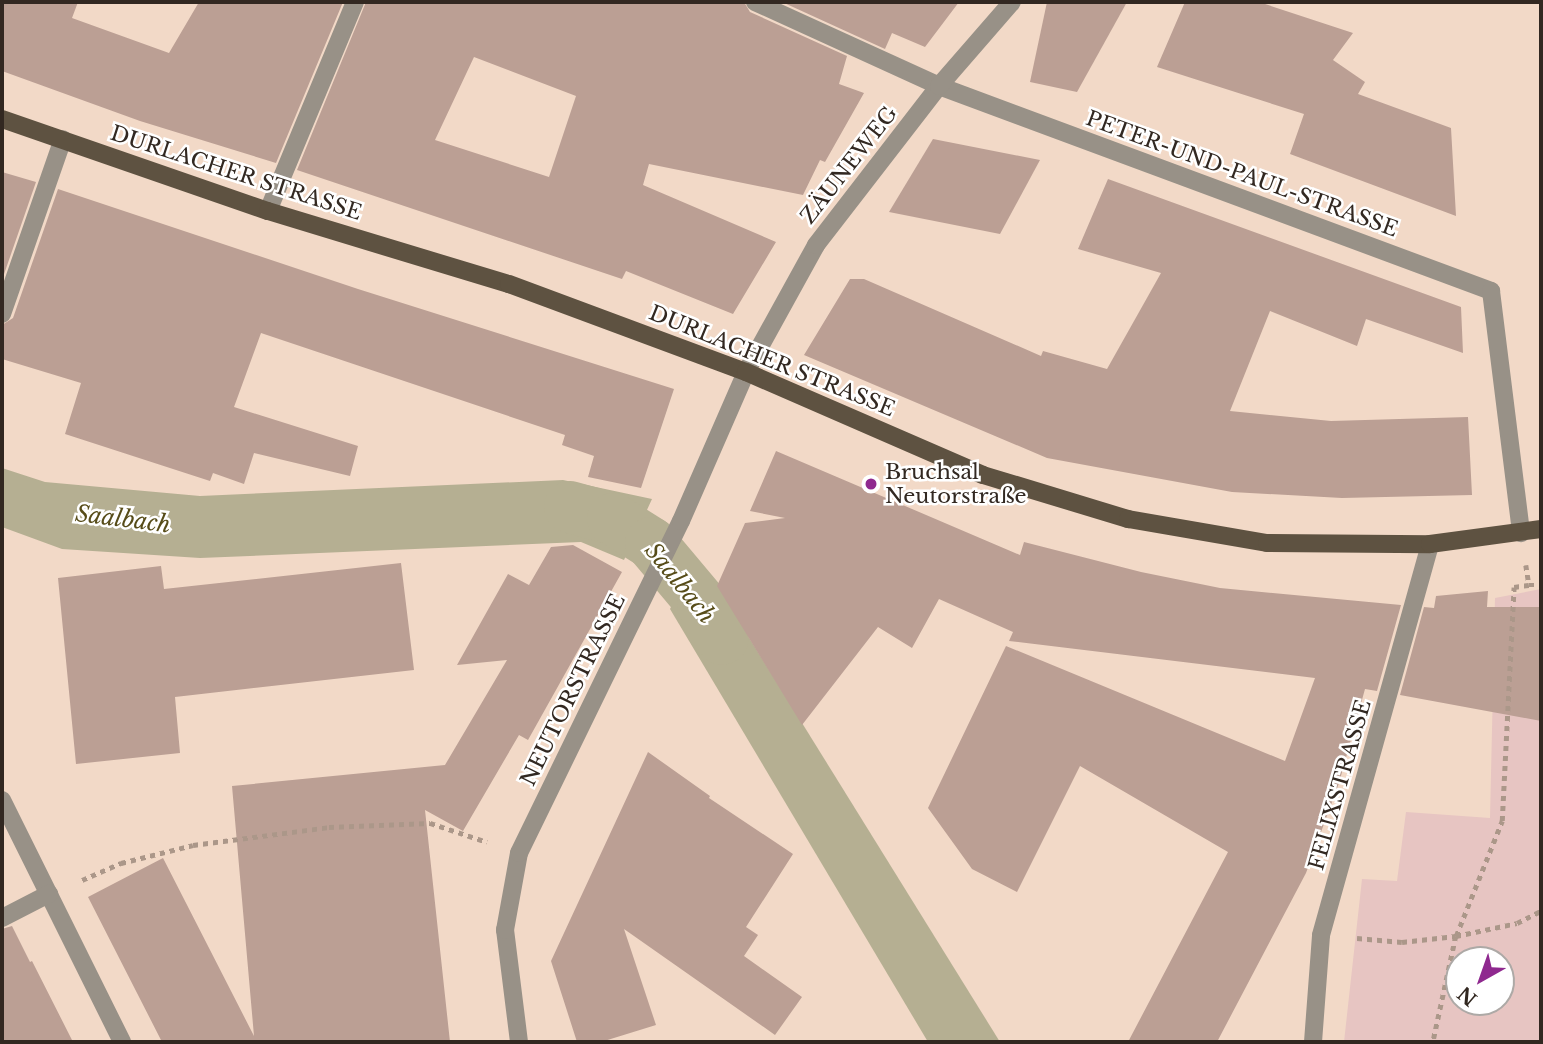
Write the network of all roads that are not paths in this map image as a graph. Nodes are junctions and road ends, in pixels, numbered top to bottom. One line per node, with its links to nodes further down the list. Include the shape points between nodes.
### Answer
1 (355, 2): 7 (street)
2 (755, 2): 4 (street, PETER-UND-PAUL-STRASSE)
3 (1012, 2): 4 (street, ZÄUNEWEG)
4 (939, 86): 9 (street, ZÄUNEWEG, via 816,246); 11 (street, PETER-UND-PAUL-STRASSE, via 1491,291)
5 (2, 119): 6 (main road, DURLACHER STRASSE)
6 (63, 139): 7 (main road, DURLACHER STRASSE); 8 (street)
7 (268, 211): 9 (main road, DURLACHER STRASSE, via 509,284)
8 (2, 314)
9 (746, 372): 12 (main road, DURLACHER STRASSE, via 983,475 1128,519 1267,543); 17 (street, NEUTORSTRASSE, via 681,521 519,853 505,930)
10 (1541, 529): 11 (main road, DURLACHER STRASSE)
11 (1521, 533): 12 (main road, DURLACHER STRASSE)
12 (1430, 544): 18 (street, FELIXSTRASSE, via 1321,935)
13 (2, 800): 14 (street)
14 (49, 894): 15 (street); 16 (street)
15 (2, 918)
16 (122, 1042)
17 (519, 1042)
18 (1313, 1042)

